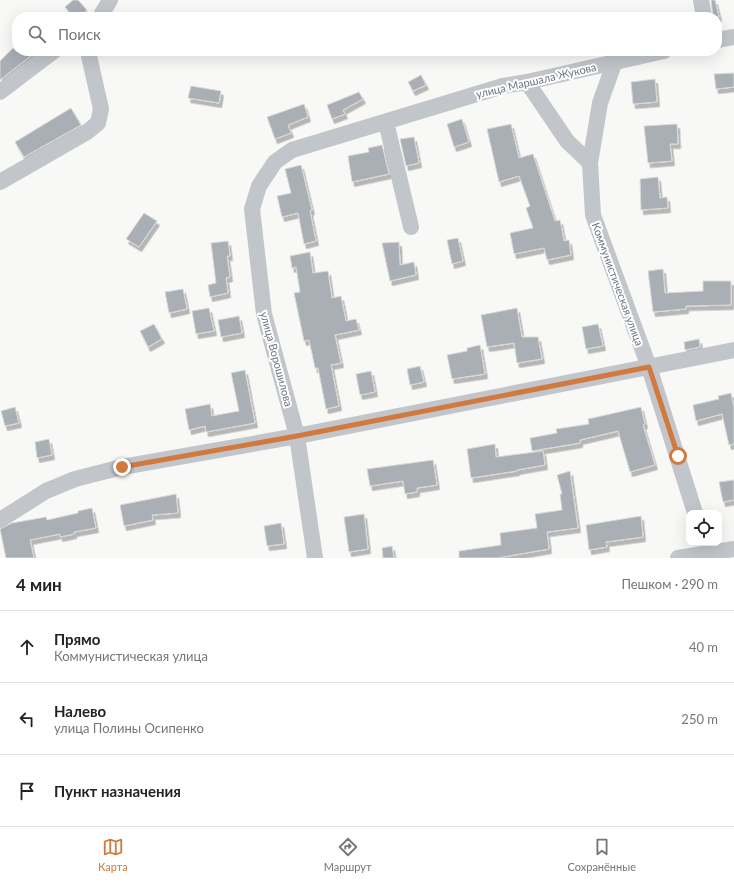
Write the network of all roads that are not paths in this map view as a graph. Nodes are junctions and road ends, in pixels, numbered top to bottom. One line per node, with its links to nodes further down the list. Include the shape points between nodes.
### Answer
1 (110, 0): 3 (street)
2 (701, 0): 4 (street)
3 (103, 12)
4 (703, 12)
5 (734, 37): 6 (street)
6 (722, 39)
7 (47, 56): 11 (street)
8 (89, 56): 15 (street, via 101,109 98,123 87,132)
9 (615, 56): 10 (street, улица Маршала Жукова); 14 (street, Коммунистическая улица, via 600,103)
10 (527, 82): 12 (street, улица Маршала Жукова, via 503,86); 14 (street, via 567,141)
11 (0, 92)
12 (386, 122): 13 (street, улица Маршала Жукова); 16 (street)
13 (292, 150): 19 (street, улица Ворошилова, via 275,162 259,186 252,209 264,314)
14 (590, 163): 18 (street, Коммунистическая улица, via 593,215)
15 (0, 182)
16 (411, 227)
17 (734, 350): 18 (street)
18 (649, 367): 19 (street); 20 (street, Коммунистическая улица)
19 (297, 436): 21 (street, via 122,467 75,478 46,491); 24 (street, улица Ворошилова)
20 (694, 510)
21 (0, 520)
22 (734, 549): 23 (street)
23 (706, 551): 25 (street)
24 (315, 558)
25 (678, 558)

